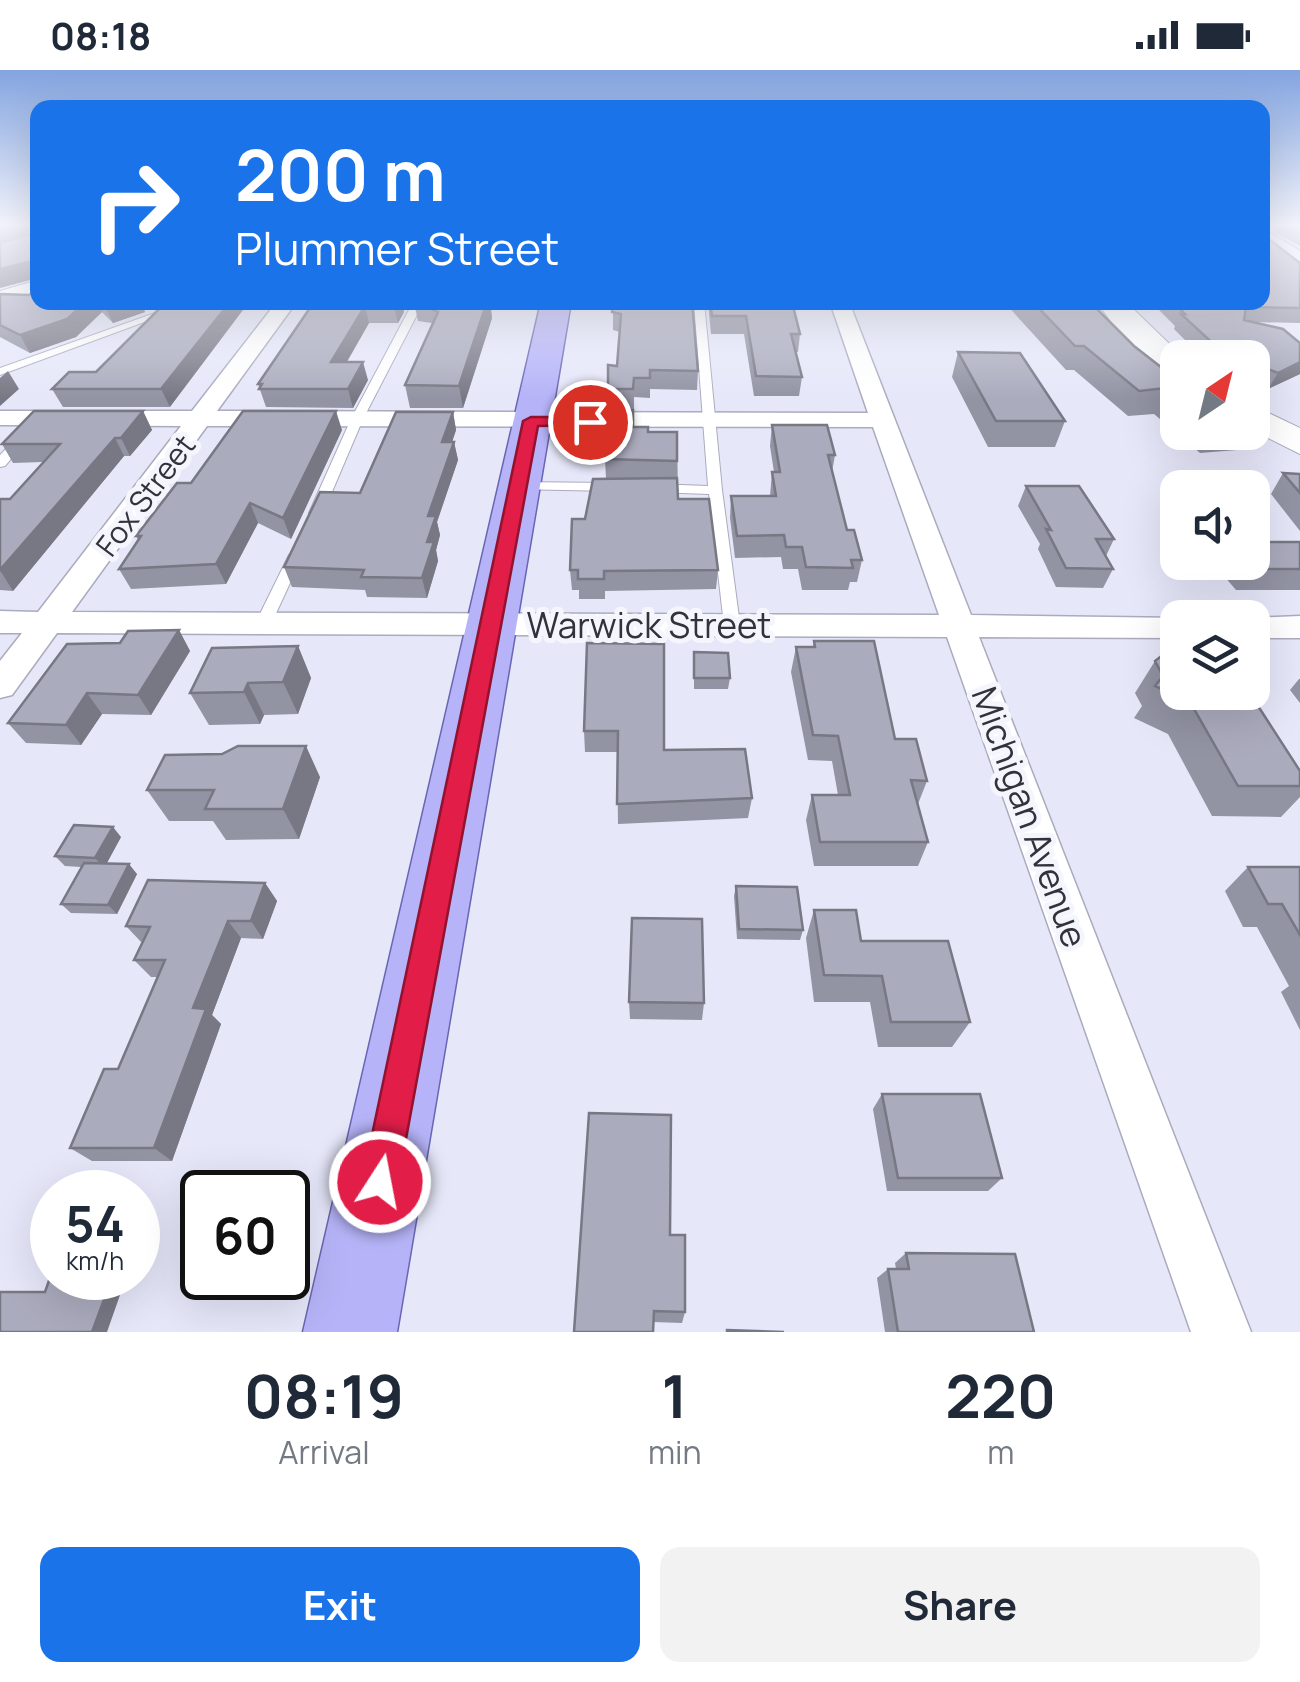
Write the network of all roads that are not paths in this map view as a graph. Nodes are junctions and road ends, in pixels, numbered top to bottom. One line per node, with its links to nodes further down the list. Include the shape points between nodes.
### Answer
1 (30, 291): 2 (main road)
2 (0, 300): 3 (street)
3 (30, 302)
4 (172, 310): 12 (lane)
5 (281, 310): 15 (street, Fox Street)
6 (414, 310): 16 (lane)
7 (554, 310): 19 (main road)
8 (700, 310): 17 (lane)
9 (841, 310): 18 (street, Michigan Avenue)
10 (1117, 310): 11 (main road)
11 (1160, 354)
12 (0, 372)
13 (0, 418): 14 (street)
14 (44, 418): 15 (street); 22 (lane)
15 (203, 419): 16 (street); 27 (street, Fox Street)
16 (357, 419): 19 (street); 29 (lane)
17 (712, 420): 18 (street); 19 (street); 26 (lane)
18 (880, 420): 32 (street, Michigan Avenue)
19 (531, 421): 23 (main road)
20 (1270, 424): 21 (main road)
21 (1295, 437)
22 (0, 463)
23 (518, 486): 24 (lane); 30 (main road)
24 (625, 488)
25 (643, 488): 26 (lane)
26 (715, 490): 31 (lane)
27 (48, 621): 28 (street, Warwick Street); 29 (street, Warwick Street); 36 (street, Fox Street)
28 (0, 622)
29 (264, 622): 30 (street, Warwick Street)
30 (492, 624): 31 (street, Warwick Street); 37 (main road)
31 (732, 625): 32 (street, Warwick Street)
32 (960, 627): 35 (street, Warwick Street); 38 (street, Michigan Avenue)
33 (1270, 627): 34 (street)
34 (1300, 627)
35 (1160, 628)
36 (0, 686)
37 (350, 1332)
38 (1221, 1332)

